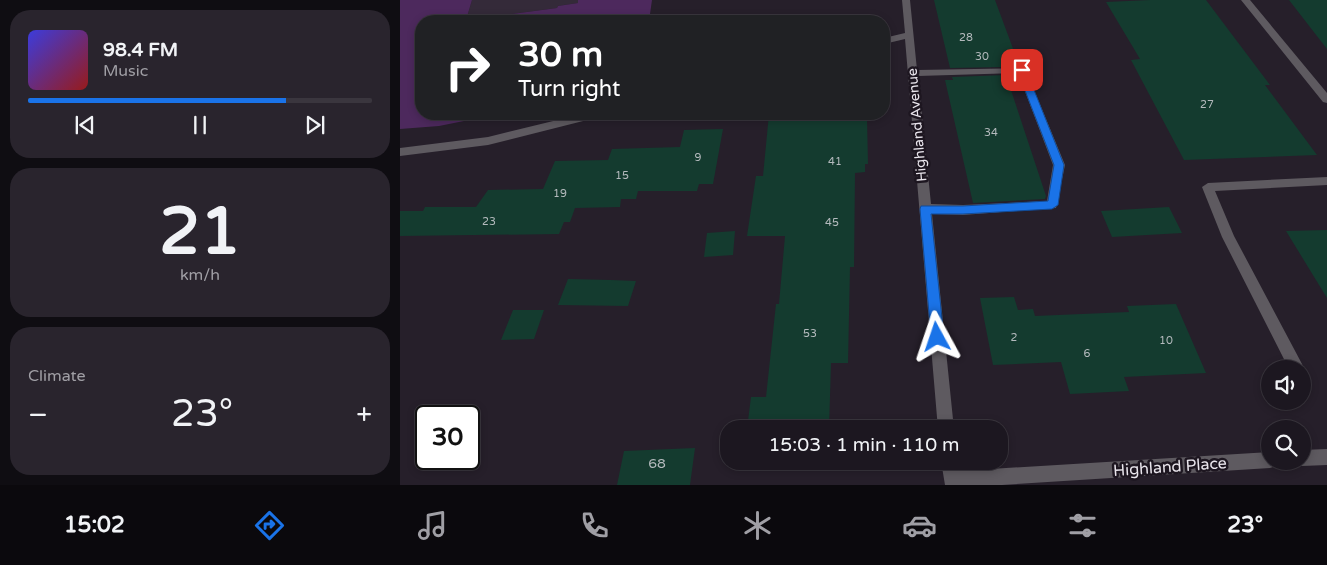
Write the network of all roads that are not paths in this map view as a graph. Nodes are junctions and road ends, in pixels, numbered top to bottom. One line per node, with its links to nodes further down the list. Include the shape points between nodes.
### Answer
1 (906, 0): 3 (street, Highland Avenue)
2 (1245, 0): 6 (street)
3 (909, 35): 4 (street); 5 (street, Highland Avenue)
4 (890, 40)
5 (912, 73): 11 (street, Highland Avenue); 11 (street, via 1022,70 1059,165 1052,205)
6 (1327, 100)
7 (571, 120): 8 (street, via 488,141)
8 (400, 152)
9 (1323, 182): 10 (street); 12 (street, via 1208,187 1228,237)
10 (1327, 193)
11 (925, 209): 13 (street, Highland Avenue)
12 (1292, 360)
13 (945, 420)
14 (1327, 457): 15 (street)
15 (1311, 458)
16 (1261, 461): 18 (street, Highland Place)
17 (949, 470): 19 (street)
18 (1030, 480): 19 (street, Highland Place)
19 (948, 483)

